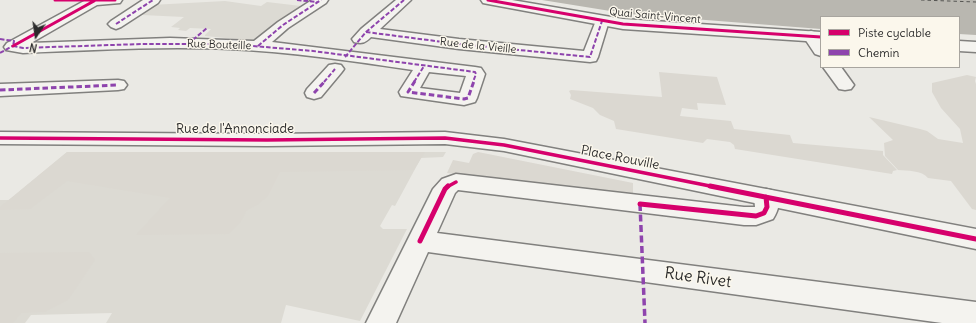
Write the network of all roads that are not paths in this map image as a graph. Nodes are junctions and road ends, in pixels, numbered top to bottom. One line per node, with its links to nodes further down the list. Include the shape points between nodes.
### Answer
1 (115, 0): 11 (street, via 94,1)
2 (153, 0): 3 (street); 8 (street)
3 (157, 0)
4 (321, 0): 12 (street, via 283,25)
5 (404, 0): 9 (street)
6 (488, 0): 7 (street, Quai Saint-Vincent)
7 (602, 21): 9 (street, Rue de la Vieille, via 590,57); 10 (street, Quai Saint-Vincent)
8 (116, 24)
9 (366, 32): 16 (street)
10 (816, 36): 14 (street)
11 (4, 46): 12 (street, Rue Bouteille)
12 (258, 46): 16 (street, Rue Bouteille)
13 (960, 46): 15 (street)
14 (820, 48)
15 (976, 48)
16 (340, 63): 17 (street, Rue Bouteille); 22 (street)
17 (424, 66): 17 (street, Rue de la Vieille, via 408,92 464,100 468,98 476,74)
18 (833, 68): 20 (street)
19 (118, 85): 21 (street)
20 (845, 85)
21 (0, 90)
22 (314, 93)
23 (0, 138): 24 (street, Rue de l'Annonciade)
24 (470, 140): 25 (street, Place Rouville)
25 (766, 197): 26 (street, Place Rouville); 27 (street, via 767,207 764,213 744,216 456,182 445,189)
26 (976, 239)
27 (420, 241): 28 (street, Rue Rivet); 29 (street)
28 (976, 315)
29 (381, 323)

